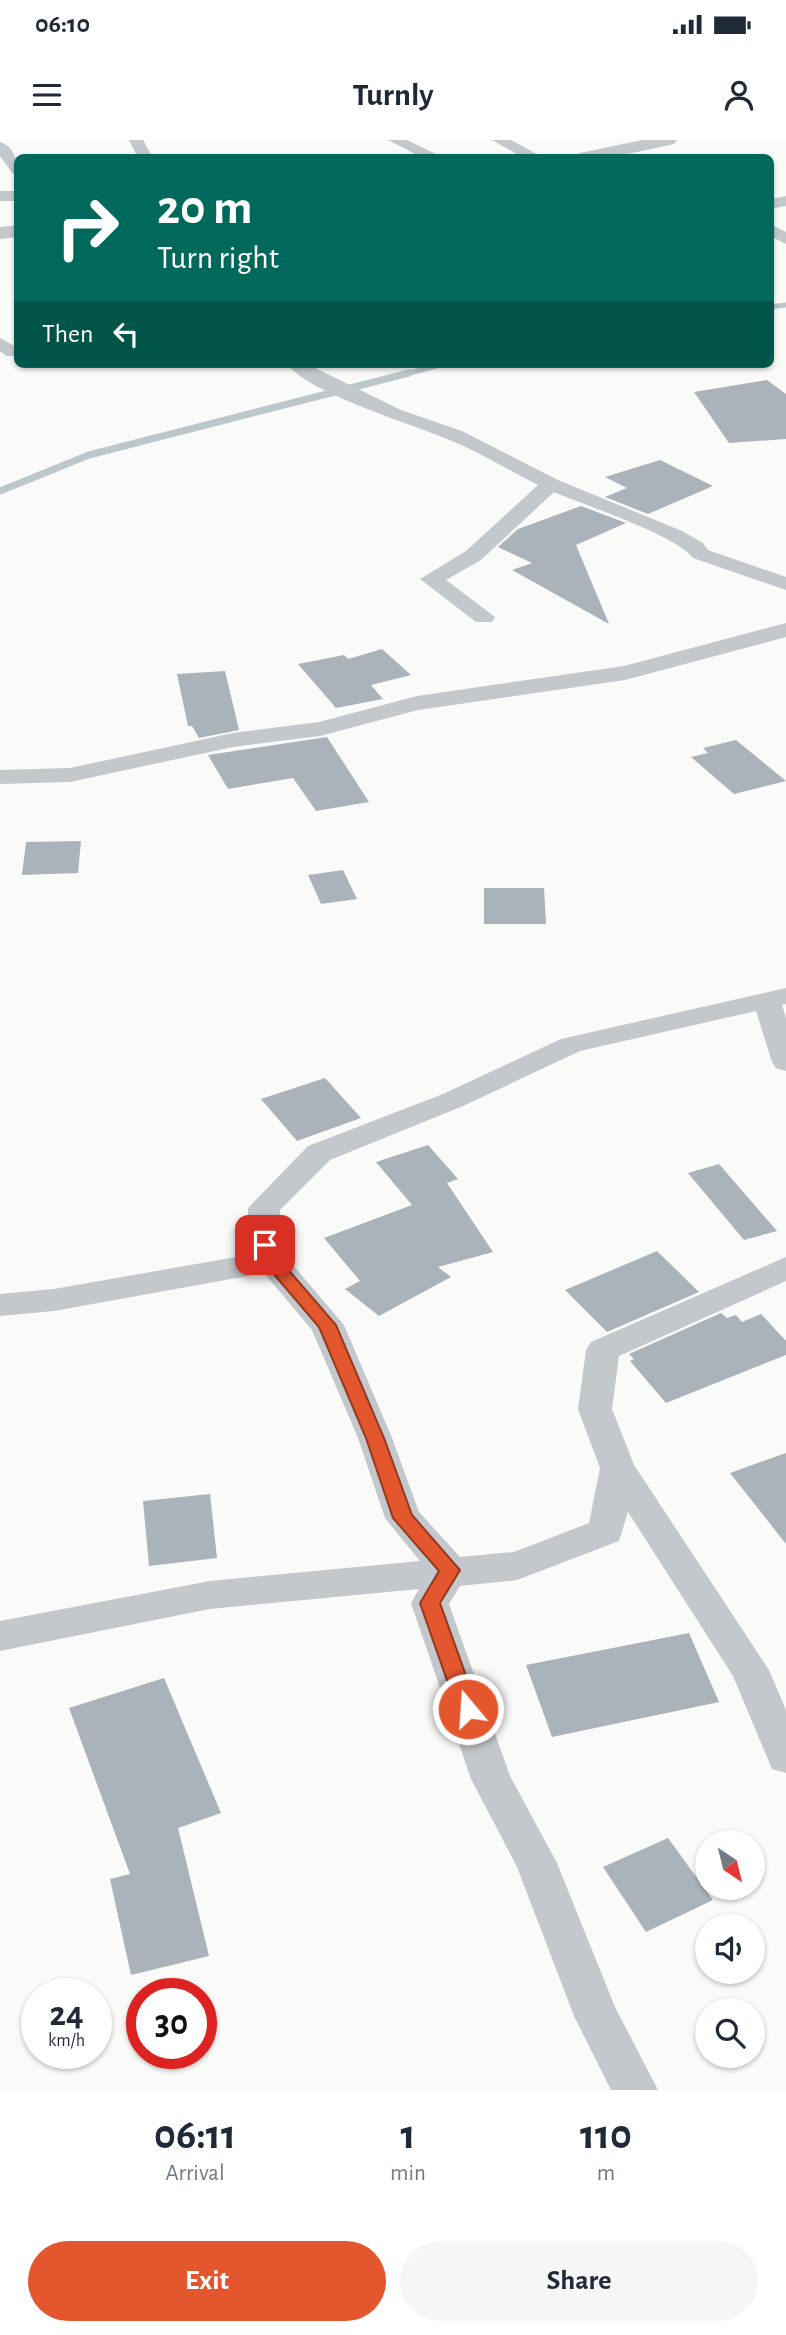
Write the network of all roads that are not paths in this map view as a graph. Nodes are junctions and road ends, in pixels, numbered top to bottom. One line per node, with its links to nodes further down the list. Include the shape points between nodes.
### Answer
1 (395, 140): 5 (street)
2 (499, 140): 6 (street)
3 (668, 140): 7 (street)
4 (0, 146): 8 (street)
5 (428, 154)
6 (529, 154)
7 (600, 154)
8 (14, 165)
9 (301, 368): 10 (street, via 394,414 455,435)
10 (551, 484): 11 (street, via 675,535 700,554); 12 (street, via 479,551 431,579)
11 (786, 584)
12 (484, 617)
13 (786, 630): 14 (street, via 625,673 417,703 320,729 233,740 70,775)
14 (0, 777)
15 (776, 998): 16 (street); 17 (street, via 571,1045 453,1100 319,1153 264,1208 265,1245)
16 (786, 1062)
17 (272, 1261): 19 (street, via 54,1300); 21 (street, via 327,1325 403,1518)
18 (786, 1268): 20 (street, via 603,1350 595,1409)
19 (0, 1305)
20 (618, 1468): 21 (street, via 606,1531 517,1566); 23 (street, via 750,1670)
21 (450, 1570): 22 (street, via 210,1595); 24 (street, via 430,1603 491,1779 536,1863 596,2016)
22 (0, 1636)
23 (786, 1758)
24 (635, 2090)

